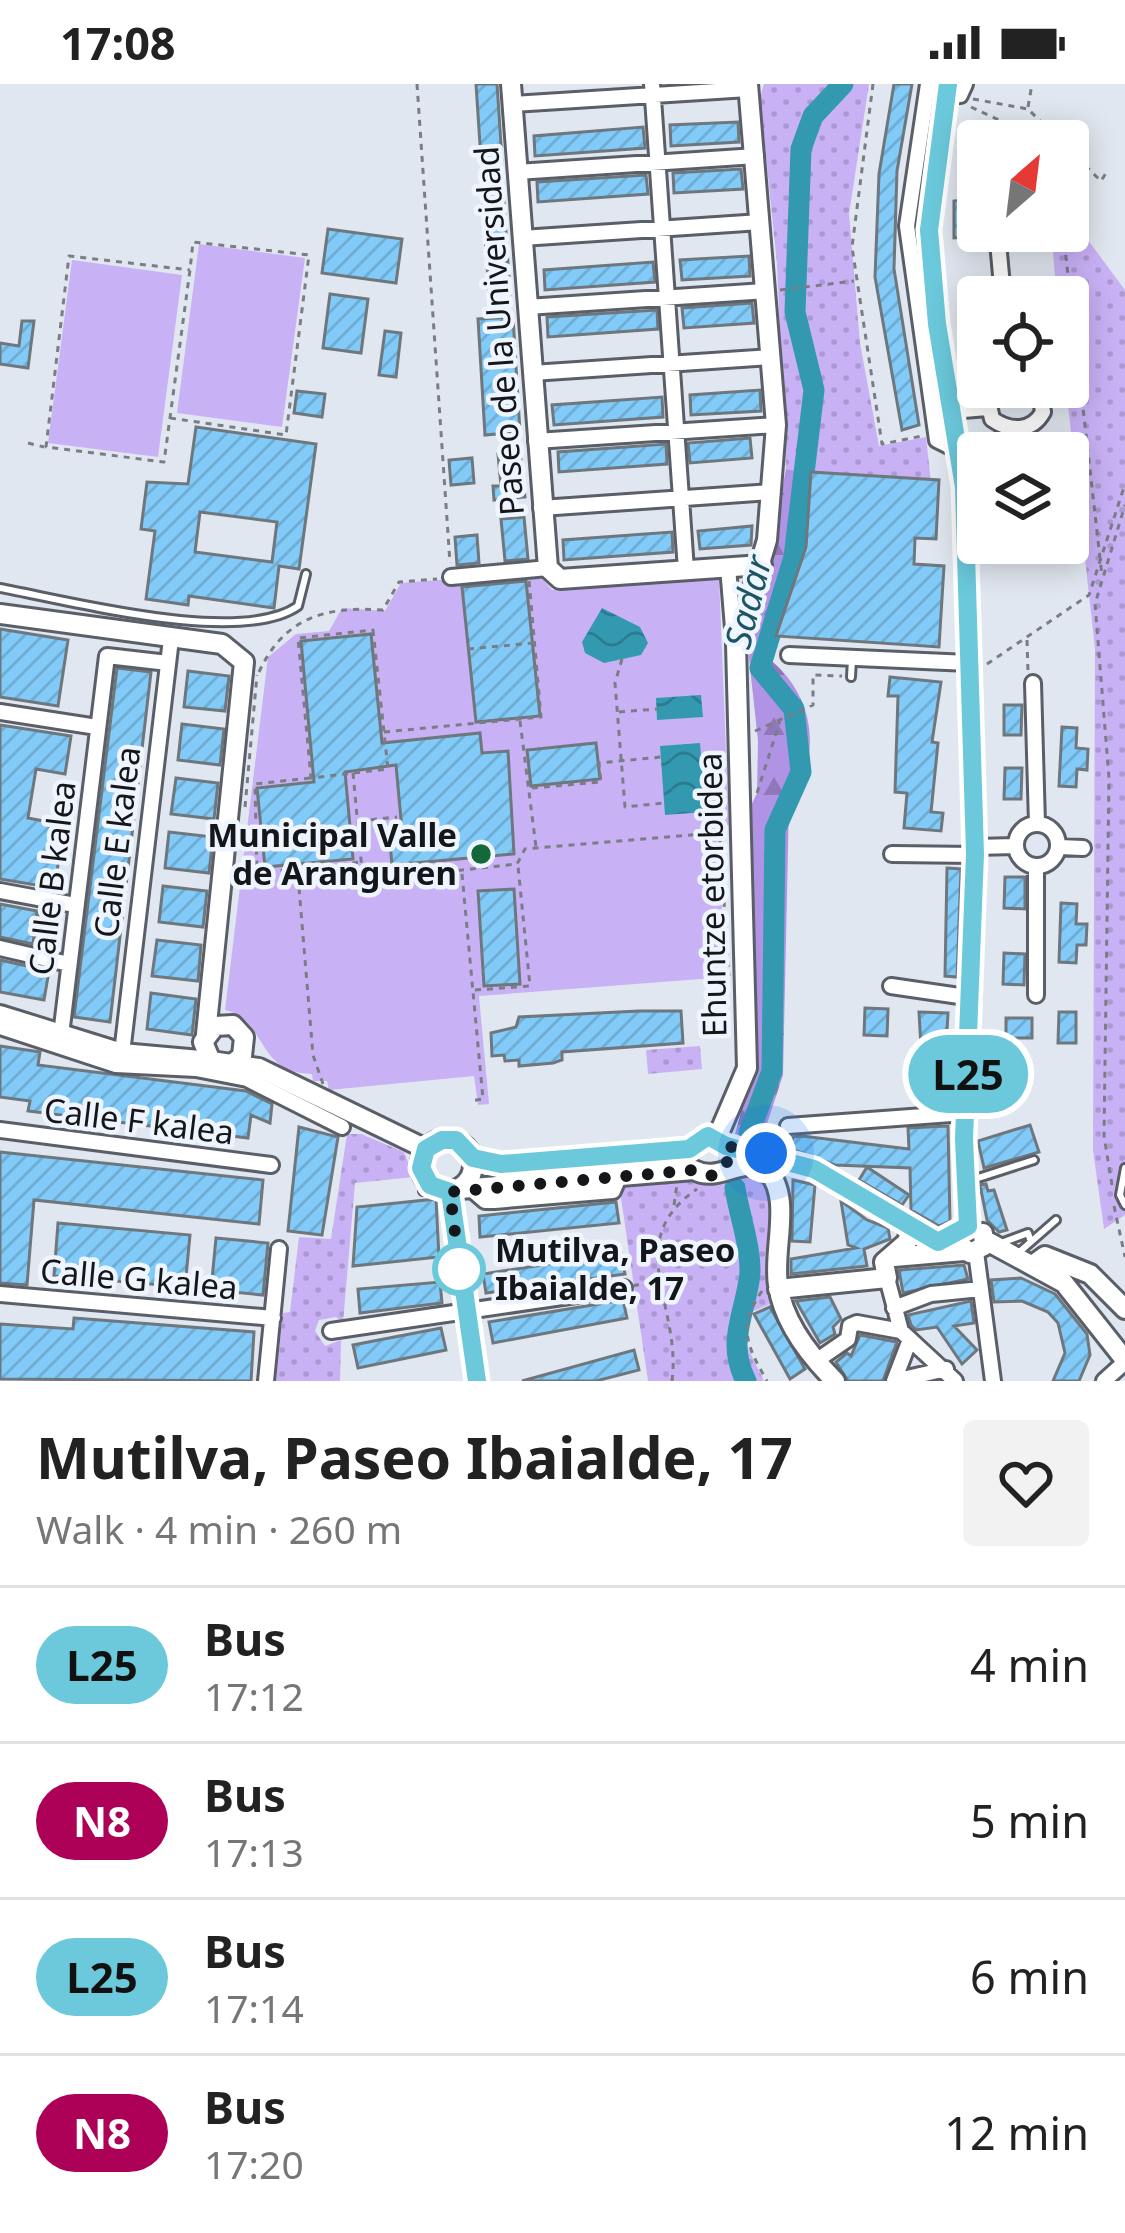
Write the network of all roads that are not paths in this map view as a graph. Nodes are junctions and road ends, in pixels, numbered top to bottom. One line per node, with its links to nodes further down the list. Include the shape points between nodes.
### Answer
1 (928, 84): 27 (street, via 907,226 935,433 941,447)
2 (751, 86): 3 (street); 7 (street, Ehuntze etorbidea)
3 (652, 90): 6 (street); 8 (street)
4 (947, 90): 5 (street); 21 (street, via 929,230)
5 (969, 92)
6 (512, 94): 9 (street, Paseo de la Universidad)
7 (756, 156): 8 (street); 10 (street, Ehuntze etorbidea)
8 (657, 163): 9 (street); 11 (street)
9 (517, 172): 12 (street, Paseo de la Universidad)
10 (761, 223): 11 (street); 13 (street, Ehuntze etorbidea)
11 (662, 229): 12 (street); 14 (street)
12 (522, 238): 15 (street, Paseo de la Universidad)
13 (766, 291): 14 (street); 16 (street, Ehuntze etorbidea)
14 (666, 298): 15 (street); 17 (street)
15 (527, 307): 18 (street, Paseo de la Universidad)
16 (770, 357): 17 (street); 22 (street, Ehuntze etorbidea)
17 (671, 364): 18 (street); 24 (street)
18 (532, 373): 26 (street, Paseo de la Universidad)
19 (987, 408): 21 (street); 23 (street)
20 (1043, 408): 23 (street, via 1038,421)
21 (952, 411): 27 (street)
22 (776, 425): 24 (street); 28 (street, Ehuntze etorbidea)
23 (1015, 429): 25 (street)
24 (677, 432): 26 (street); 29 (street)
25 (1015, 432)
26 (536, 441): 30 (street, Paseo de la Universidad)
27 (957, 450)
28 (772, 492): 29 (street); 32 (street, Ehuntze etorbidea)
29 (681, 498): 30 (street); 35 (street)
30 (541, 508): 34 (street, Paseo de la Universidad)
31 (968, 564): 45 (street)
32 (762, 565): 33 (street); 41 (street, Ehuntze etorbidea)
33 (728, 567): 35 (street); 41 (street, Ehuntze etorbidea)
34 (550, 570): 35 (street, via 560,579); 37 (street)
35 (686, 570)
36 (306, 574): 38 (lane, via 298,606 252,625)
37 (451, 577)
38 (6, 587)
39 (0, 614): 40 (street)
40 (171, 639): 44 (street, Calle E kalea); 69 (street, via 222,644 238,652 245,674 207,988)
41 (736, 644): 76 (street, Ehuntze etorbidea, via 747,1068)
42 (789, 655): 43 (street)
43 (852, 659): 45 (street); 46 (lane)
44 (168, 664): 49 (street, Calle B kalea, via 107,656); 70 (street, Calle E kalea)
45 (974, 667): 54 (street)
46 (851, 677)
47 (1034, 682): 50 (street)
48 (0, 712): 49 (street)
49 (97, 727): 59 (street, Calle B kalea)
50 (1037, 824): 51 (street); 52 (street, via 1053,832)
51 (1016, 846): 54 (street); 56 (street)
52 (1059, 847): 53 (street); 56 (street)
53 (1083, 848)
54 (975, 851): 55 (street); 65 (street)
55 (892, 854)
56 (1036, 867): 64 (street)
57 (0, 891): 58 (street)
58 (50, 900): 59 (street); 61 (street)
59 (75, 905): 62 (street, Calle B kalea)
60 (0, 948): 61 (street)
61 (43, 956): 62 (street)
62 (69, 964): 68 (street, Calle B kalea)
63 (891, 986): 65 (street)
64 (1036, 995)
65 (973, 998): 72 (street)
66 (0, 1015): 68 (street)
67 (0, 1028): 73 (street, via 116,1065 247,1079)
68 (61, 1035): 70 (street)
69 (211, 1040): 70 (street, via 185,1055); 71 (street); 71 (street, via 239,1030)
70 (122, 1053)
71 (238, 1056): 77 (street)
72 (965, 1113): 74 (street); 85 (street)
73 (342, 1126)
74 (788, 1126)
75 (0, 1130): 81 (street, Calle F kalea)
76 (721, 1142): 78 (street, via 700,1138); 82 (street); 89 (street, via 814,1169)
77 (426, 1149): 79 (street, via 456,1140); 86 (street, via 426,1188)
78 (689, 1149): 79 (street, via 501,1164); 84 (street)
79 (473, 1158): 86 (street)
80 (1034, 1160): 85 (lane)
81 (272, 1165)
82 (724, 1168): 84 (street); 95 (street, via 751,1163 776,1178)
83 (1125, 1168): 87 (lane)
84 (691, 1178): 86 (street)
85 (966, 1182): 90 (street)
86 (460, 1190): 101 (street)
87 (1125, 1205)
88 (1056, 1220): 91 (lane)
89 (911, 1227): 90 (street, via 938,1242); 93 (street)
90 (975, 1241): 91 (street); 93 (street); 97 (street)
91 (1027, 1248): 100 (street, via 1090,1274); 106 (street, via 1084,1302)
92 (279, 1249): 102 (street, Calle G kalea)
93 (894, 1257): 94 (street, via 884,1262)
94 (887, 1278): 95 (street); 99 (street)
95 (774, 1286): 105 (street)
96 (624, 1288): 101 (street)
97 (981, 1289): 99 (street, via 931,1294); 108 (street)
98 (0, 1294): 102 (street, Calle G kalea)
99 (894, 1309): 104 (street)
100 (1125, 1309)
101 (465, 1311): 103 (street); 110 (street)
102 (273, 1318): 109 (street, Calle G kalea)
103 (331, 1330)
104 (905, 1337): 105 (street, via 856,1323 848,1340); 107 (street); 112 (street)
105 (816, 1361): 111 (street)
106 (1125, 1361): 113 (street)
107 (951, 1375): 112 (street)
108 (988, 1380)
109 (266, 1381)
110 (477, 1381)
111 (835, 1381)
112 (894, 1381)
113 (1104, 1381)

